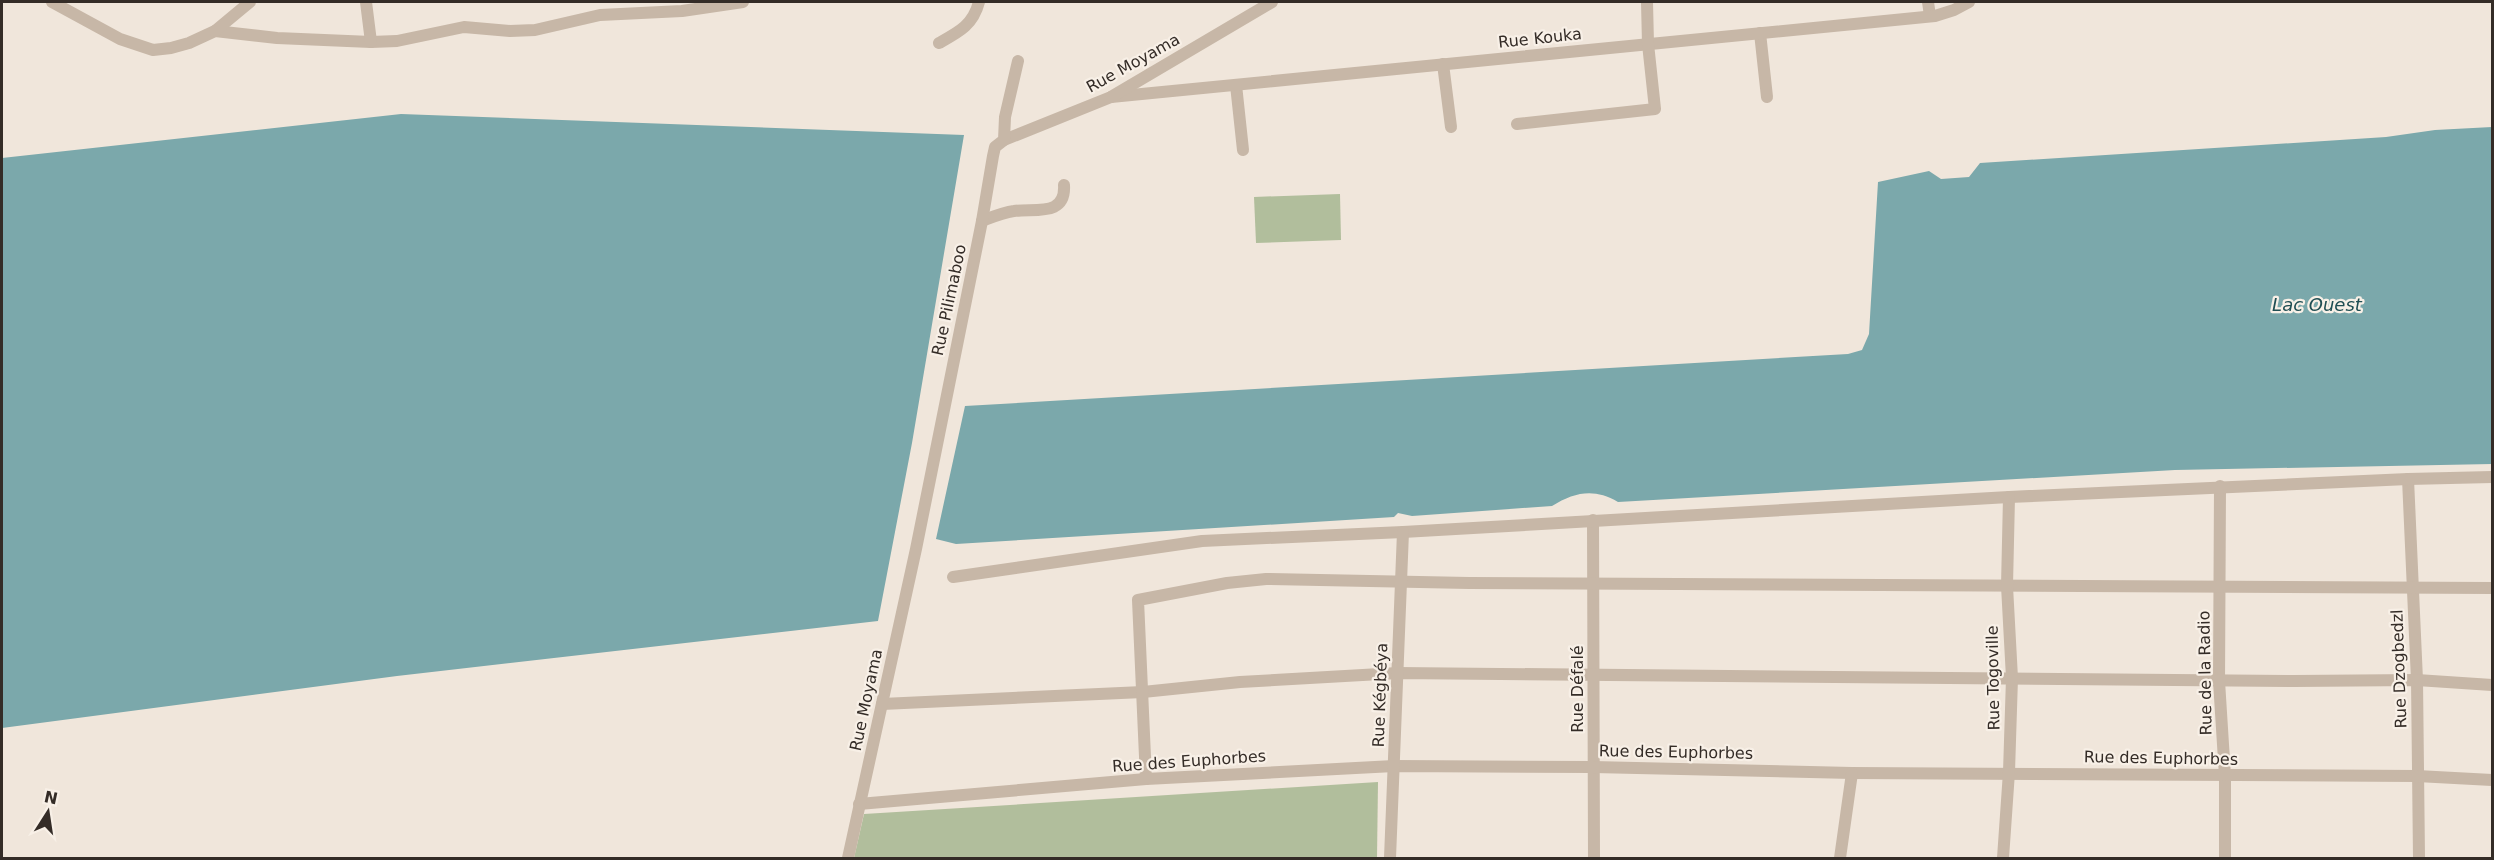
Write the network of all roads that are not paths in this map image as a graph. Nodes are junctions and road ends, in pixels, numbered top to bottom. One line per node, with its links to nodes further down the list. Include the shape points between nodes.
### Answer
1 (52, 2): 11 (street, via 120,39 153,50 189,43)
2 (250, 2): 11 (street)
3 (366, 2): 13 (street)
4 (743, 2): 13 (street, via 682,11 600,15 535,30 464,27 397,41)
5 (979, 2): 14 (street, via 967,27)
6 (1272, 2): 19 (street, Rue Moyama)
7 (1647, 2): 15 (street)
8 (1928, 2): 10 (street)
9 (1965, 5): 10 (street, Rue Kouka)
10 (1930, 16): 12 (street, Rue Kouka)
11 (215, 31): 13 (street)
12 (1760, 33): 15 (street, Rue Kouka); 20 (street)
13 (371, 42)
14 (939, 43)
15 (1648, 44): 17 (street, Rue Kouka); 21 (street, via 1655,109)
16 (1018, 61): 23 (street, Rue Pilimaboo, via 1005,117)
17 (1443, 64): 18 (street, Rue Kouka); 22 (street)
18 (1236, 85): 19 (street, Rue Kouka); 24 (street)
19 (1111, 97): 23 (street, Rue Moyama)
20 (1767, 97)
21 (1517, 124)
22 (1451, 127)
23 (1004, 140): 26 (street, Rue Pilimaboo, via 995,147)
24 (1243, 150)
25 (1064, 184): 26 (street, via 1065,195 1049,210 1012,211)
26 (982, 221): 33 (street, Rue Pilimaboo)
27 (2493, 477): 28 (street)
28 (2408, 479): 29 (street); 39 (street, Rue Dzogbedzl)
29 (2220, 486): 30 (street); 38 (street, Rue de la Radio)
30 (2009, 497): 31 (street); 37 (street, Rue Togoville)
31 (1593, 520): 32 (street); 36 (street, Rue Défalé)
32 (1403, 532): 34 (street, via 1202,541); 35 (street, Rue Kégbéya)
33 (916, 549): 48 (street, Rue Moyama)
34 (953, 577)
35 (1401, 582): 36 (street); 41 (street, Rue Kégbéya); 47 (street, via 1250,580 1138,600)
36 (1593, 582): 37 (street); 42 (street, Rue Défalé)
37 (2007, 586): 38 (street); 43 (street, Rue Togoville)
38 (2221, 586): 39 (street); 44 (street, Rue de la Radio)
39 (2412, 588): 40 (street); 45 (street, Rue Dzogbedzl)
40 (2493, 588)
41 (1398, 673): 42 (street); 47 (street); 49 (street, Rue Kégbéya)
42 (1593, 675): 43 (street); 50 (street, Rue Défalé)
43 (2012, 678): 44 (street); 51 (street, Rue Togoville)
44 (2219, 681): 45 (street); 53 (street, Rue de la Radio)
45 (2417, 681): 46 (street); 54 (street, Rue Dzogbedzl)
46 (2493, 685)
47 (1143, 692): 48 (street); 55 (street)
48 (882, 704): 57 (street, Rue Moyama)
49 (1394, 766): 50 (street, Rue des Euphorbes); 55 (street, Rue des Euphorbes); 59 (street, Rue Kégbéya)
50 (1593, 767): 52 (street, Rue des Euphorbes); 60 (street, Rue Défalé)
51 (2009, 772): 52 (street, Rue des Euphorbes); 53 (street, Rue des Euphorbes); 62 (street, Rue Togoville)
52 (1852, 773): 61 (street)
53 (2225, 776): 54 (street, Rue des Euphorbes); 63 (street, Rue de la Radio)
54 (2417, 776): 56 (street, Rue des Euphorbes); 64 (street, Rue Dzogbedzl)
55 (1146, 779): 57 (street, Rue des Euphorbes)
56 (2493, 780)
57 (859, 804): 58 (street, Rue Moyama)
58 (848, 858)
59 (1390, 858)
60 (1594, 858)
61 (1840, 858)
62 (2003, 858)
63 (2225, 858)
64 (2419, 858)

